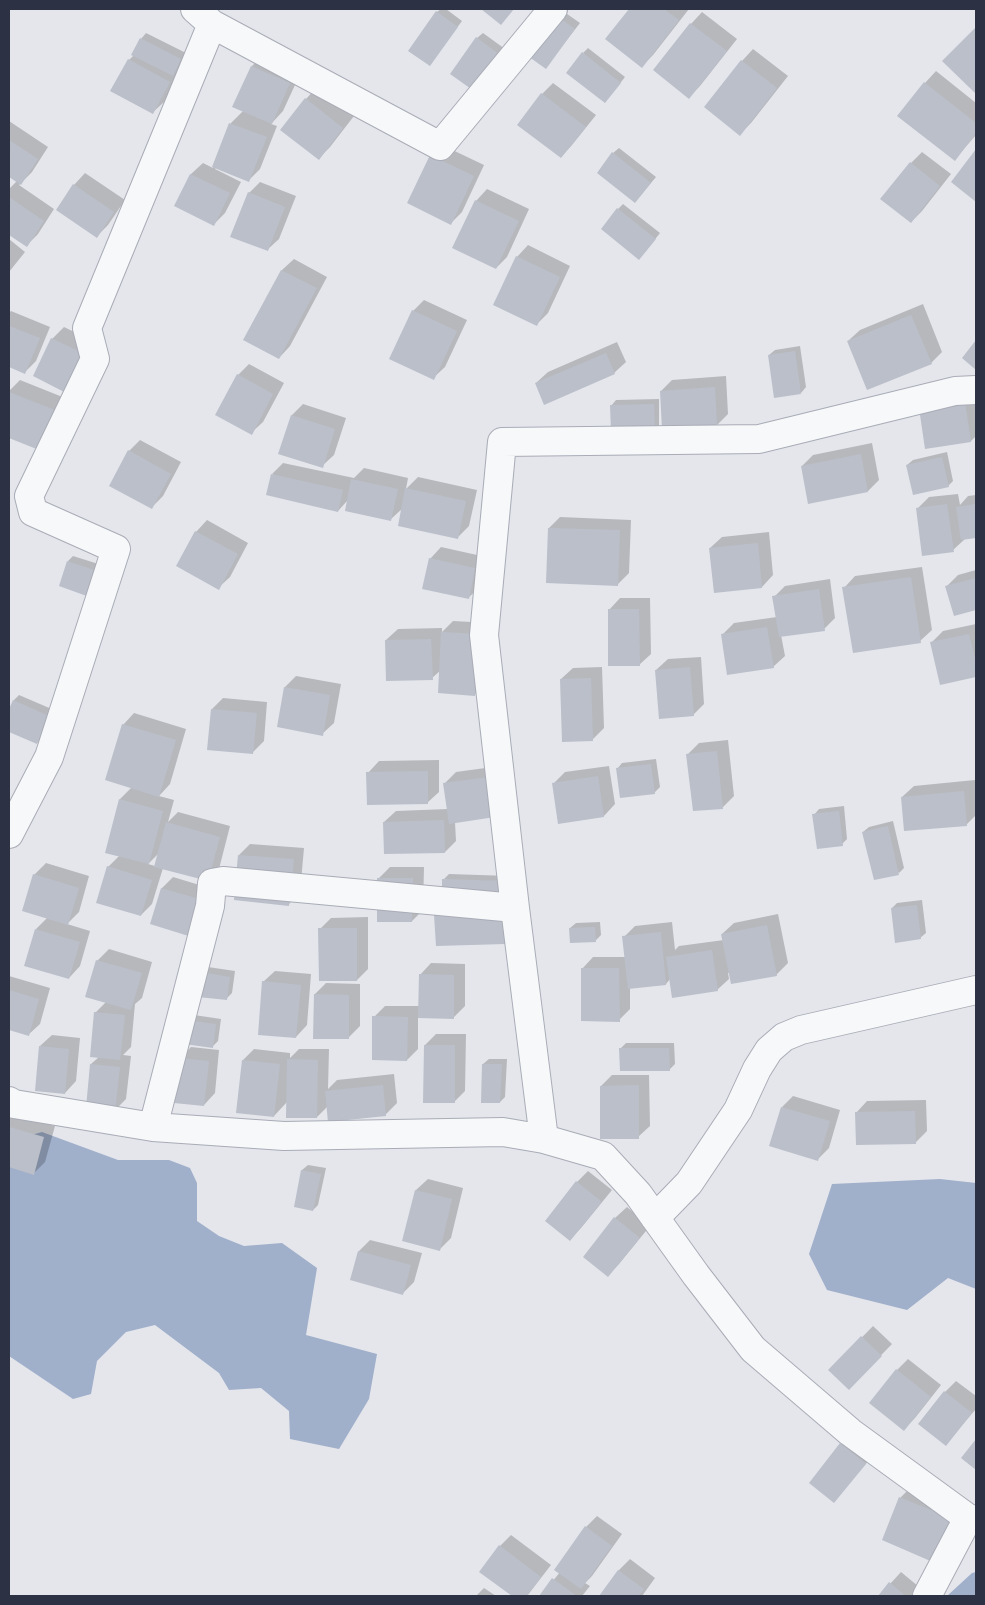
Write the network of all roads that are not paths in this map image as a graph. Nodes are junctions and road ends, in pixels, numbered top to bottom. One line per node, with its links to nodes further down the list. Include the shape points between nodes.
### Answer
1 (553, 9): 2 (street, via 440,146)
2 (204, 16): 4 (street, via 87,328 95,359 29,496 33,512 116,548 49,757)
3 (976, 390): 5 (street, via 955,391 759,439 502,442 484,635)
4 (9, 834)
5 (515, 908): 8 (street, via 222,881 212,883 210,906); 9 (street)
6 (976, 990): 10 (street, via 801,1030 784,1037 769,1050 738,1110 689,1184)
7 (9, 1101): 8 (street)
8 (153, 1128): 9 (street, via 284,1136 504,1132)
9 (544, 1139): 10 (street, via 602,1156 638,1194)
10 (655, 1218): 11 (street, via 753,1349 850,1432)
11 (972, 1519): 12 (street)
12 (927, 1596)

